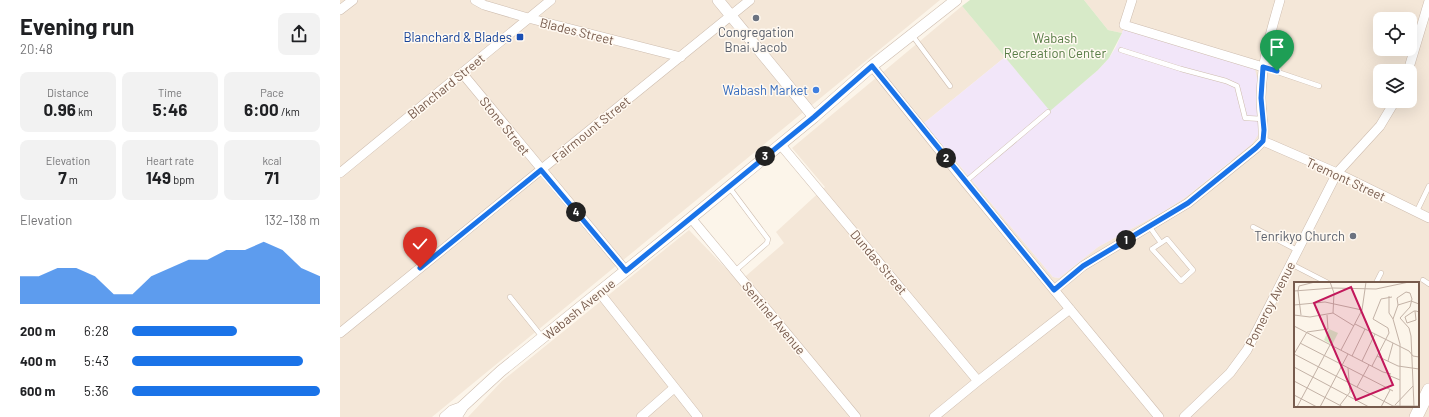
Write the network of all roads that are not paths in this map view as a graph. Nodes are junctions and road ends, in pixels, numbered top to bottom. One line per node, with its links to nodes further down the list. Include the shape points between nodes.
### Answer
1 (353, 0): 10 (street)
2 (475, 0): 12 (street, Blades Street)
3 (551, 0): 12 (street, Blanchard Street)
4 (718, 0): 11 (street)
5 (750, 0): 11 (street, Fairmount Street)
6 (956, 0): 13 (street, Wabash Avenue)
7 (1132, 0): 18 (street, via 1124,25)
8 (1280, 0): 18 (street, via 1267,43)
9 (1429, 1): 16 (street)
10 (340, 10)
11 (731, 16): 15 (street, Fairmount Street); 24 (street)
12 (528, 18): 15 (street, Blades Street); 19 (street, Blanchard Street)
13 (912, 35): 17 (street, Wabash Avenue); 20 (lane)
14 (1121, 50): 25 (lane, via 1237,86 1245,118)
15 (681, 56): 28 (street, Fairmount Street)
16 (1410, 64)
17 (872, 66): 24 (street, Wabash Avenue); 31 (street)
18 (1263, 67): 21 (lane); 25 (street)
19 (462, 73): 28 (street, Stone Street); 29 (street, Blanchard Street)
20 (950, 86)
21 (1319, 86)
22 (1391, 108): 30 (street, Pomeroy Avenue, via 1380,126)
23 (1048, 112): 31 (lane)
24 (814, 117): 27 (street, Wabash Avenue)
25 (1263, 119): 26 (street)
26 (1263, 141): 30 (street, Tremont Street); 37 (street, via 1188,203)
27 (780, 144): 33 (street, Wabash Avenue); 55 (street, Dundas Street)
28 (541, 170): 42 (street, Stone Street); 53 (street, Fairmount Street)
29 (340, 172)
30 (1337, 174): 34 (street, Tremont Street); 40 (street, Pomeroy Avenue)
31 (966, 182): 49 (street)
32 (1429, 186): 34 (lane)
33 (729, 187): 35 (street, Wabash Avenue); 43 (lane, via 768,238 768,243)
34 (1416, 213): 36 (street, Tremont Street)
35 (691, 218): 42 (street, Wabash Avenue); 43 (street, Sentinel Avenue)
36 (1429, 218)
37 (1149, 226): 39 (lane); 49 (street, via 1083,266)
38 (1253, 227): 40 (lane)
39 (1161, 243): 39 (lane, via 1152,249 1181,281 1193,270 1166,239)
40 (1297, 250): 41 (street, Pomeroy Avenue)
41 (1290, 264): 46 (lane); 66 (street, Pomeroy Avenue, via 1247,350 1230,373)
42 (626, 271): 50 (street, Wabash Avenue)
43 (734, 271): 63 (street, Sentinel Avenue)
44 (1381, 273): 47 (lane)
45 (1423, 280): 48 (lane)
46 (1326, 282)
47 (1376, 282)
48 (1429, 284)
49 (1054, 290): 52 (street)
50 (599, 292): 54 (street, Wabash Avenue); 56 (street)
51 (510, 297): 54 (lane)
52 (1070, 309): 55 (street); 65 (street)
53 (340, 333)
54 (543, 338): 58 (street, Wabash Avenue, via 501,371)
55 (978, 381): 64 (street)
56 (674, 388): 61 (street); 62 (street)
57 (1429, 390): 67 (main road)
58 (463, 406): 59 (street, Wabash Avenue, via 452,410); 60 (street, Wabash Avenue)
59 (444, 417)
60 (456, 417)
61 (641, 417)
62 (698, 417)
63 (856, 417)
64 (934, 417)
65 (1159, 417)
66 (1184, 417)
67 (1416, 417)

